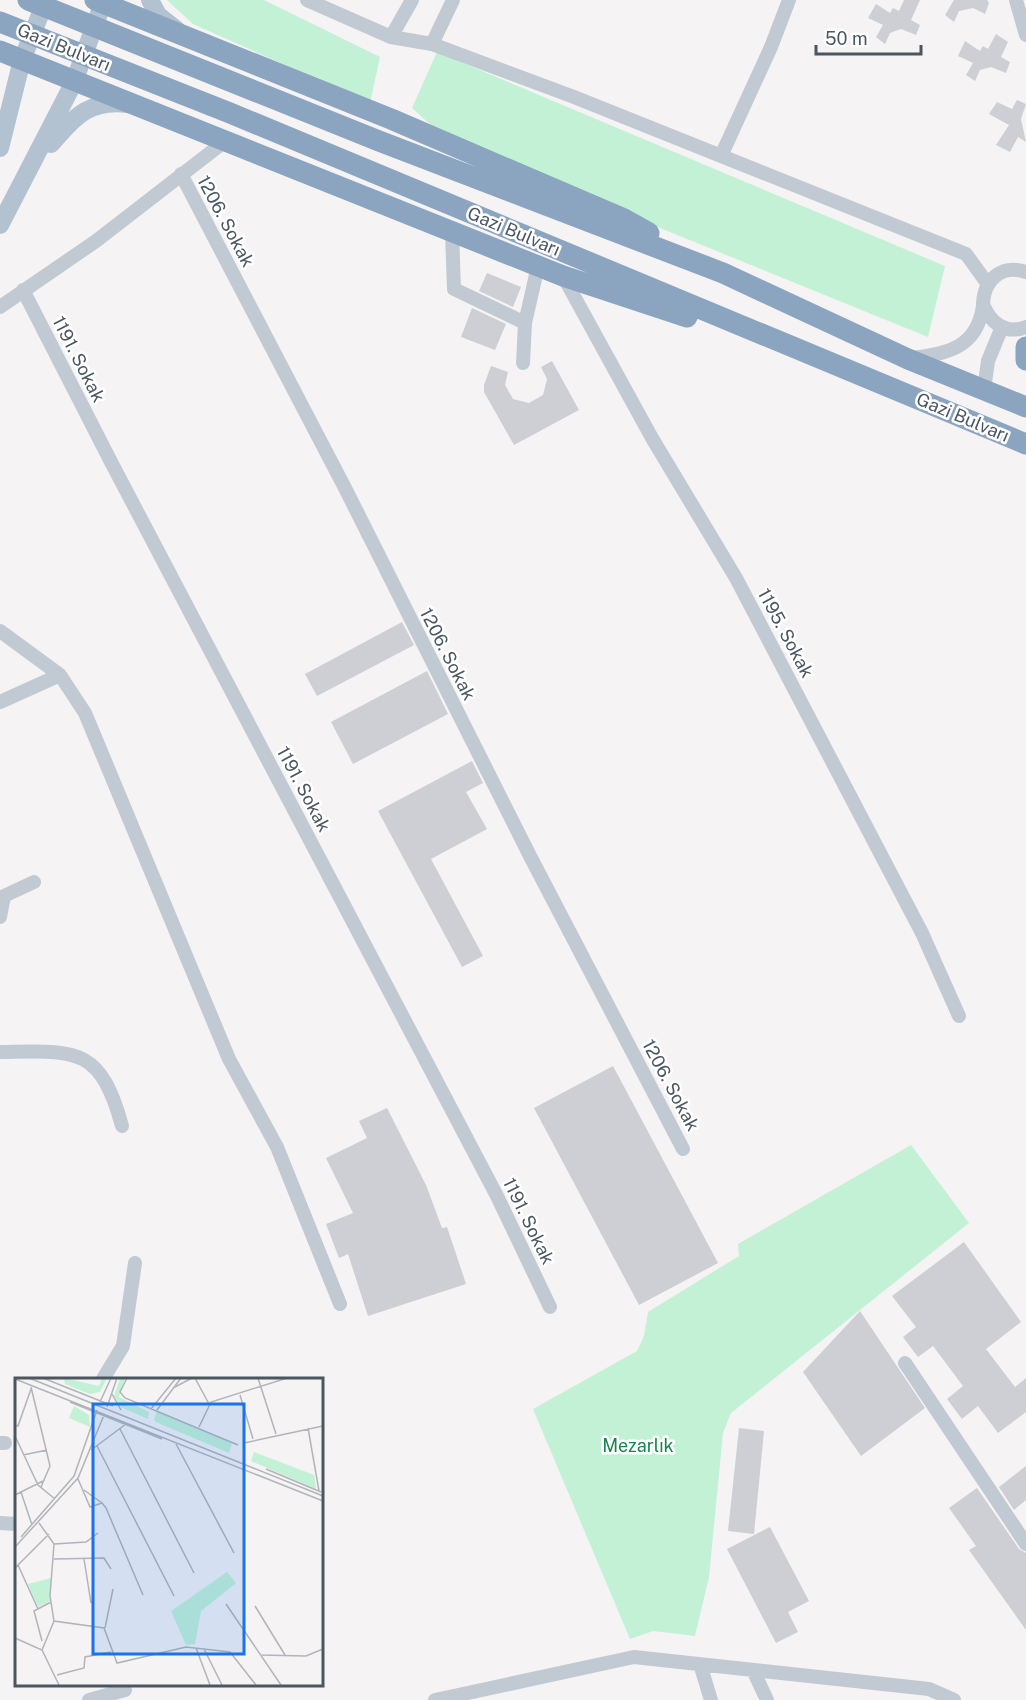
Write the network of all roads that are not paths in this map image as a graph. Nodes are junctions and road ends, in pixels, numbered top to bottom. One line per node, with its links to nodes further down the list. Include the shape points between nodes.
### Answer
1 (28, 0): 30 (highway, Gazi Bulvarı)
2 (46, 0): 16 (main road)
3 (150, 0): 13 (main road, via 158,15)
4 (307, 0): 12 (street)
5 (412, 0): 12 (street)
6 (453, 0): 14 (street)
7 (788, 0): 23 (street)
8 (1016, 0): 11 (street)
9 (100, 1): 13 (highway); 17 (main road)
10 (0, 22): 43 (highway, Gazi Bulvarı)
11 (1026, 35)
12 (391, 37): 14 (street)
13 (196, 42): 20 (highway, via 144,42 128,63 136,96); 30 (highway, via 391,119 624,219)
14 (432, 44): 23 (street)
15 (0, 51): 16 (highway)
16 (22, 60): 17 (highway); 22 (main road)
17 (74, 82): 18 (highway); 24 (main road)
18 (130, 105): 20 (highway); 24 (main road, via 109,102 73,118)
19 (0, 108): 22 (main road)
20 (161, 117): 21 (highway)
21 (224, 141): 25 (street); 27 (highway)
22 (1, 145)
23 (721, 156): 32 (street, via 966,254)
24 (33, 166): 26 (main road)
25 (181, 174): 33 (street, via 96,241); 55 (street, 1206. Sokak)
26 (0, 225)
27 (452, 232): 28 (highway); 36 (street, via 454,289)
28 (538, 266): 31 (highway); 36 (street)
29 (1026, 271): 32 (street, via 1004,270)
30 (723, 273): 40 (highway, Gazi Bulvarı)
31 (563, 276): 43 (highway); 52 (street, 1195. Sokak, via 652,438 736,578 922,933)
32 (987, 283): 34 (street)
33 (24, 290): 35 (street); 58 (street, 1191. Sokak, via 497,1196)
34 (983, 304): 37 (street, via 993,322); 40 (street, via 980,323 962,345 944,354)
35 (0, 307)
36 (525, 323): 42 (street)
37 (1002, 327): 38 (street); 44 (street, via 988,361)
38 (1026, 327)
39 (1026, 347): 41 (highway)
40 (908, 359): 44 (highway, Gazi Bulvarı)
41 (1026, 360)
42 (523, 363)
43 (842, 367): 46 (highway, Gazi Bulvarı)
44 (984, 390): 45 (highway, Gazi Bulvarı)
45 (1026, 407)
46 (1026, 444)
47 (0, 632): 48 (street)
48 (60, 675): 49 (street); 57 (street, via 85,713 229,1059 277,1147)
49 (0, 702)
50 (34, 882): 51 (street, via 4,896)
51 (0, 917)
52 (959, 1016)
53 (0, 1052): 54 (street, via 59,1052 82,1057 108,1083)
54 (122, 1126)
55 (684, 1149)
56 (135, 1263): 60 (street, via 123,1346)
57 (339, 1304)
58 (550, 1307)
59 (905, 1363): 63 (street)
60 (104, 1378)
61 (0, 1523): 62 (street)
62 (15, 1524)
63 (1026, 1544)
64 (700, 1664): 65 (street); 68 (street, via 634,1657); 69 (street)
65 (753, 1670): 70 (street); 71 (street, via 929,1689)
66 (125, 1691): 67 (street)
67 (89, 1700)
68 (435, 1700)
69 (711, 1700)
70 (767, 1700)
71 (954, 1700)

